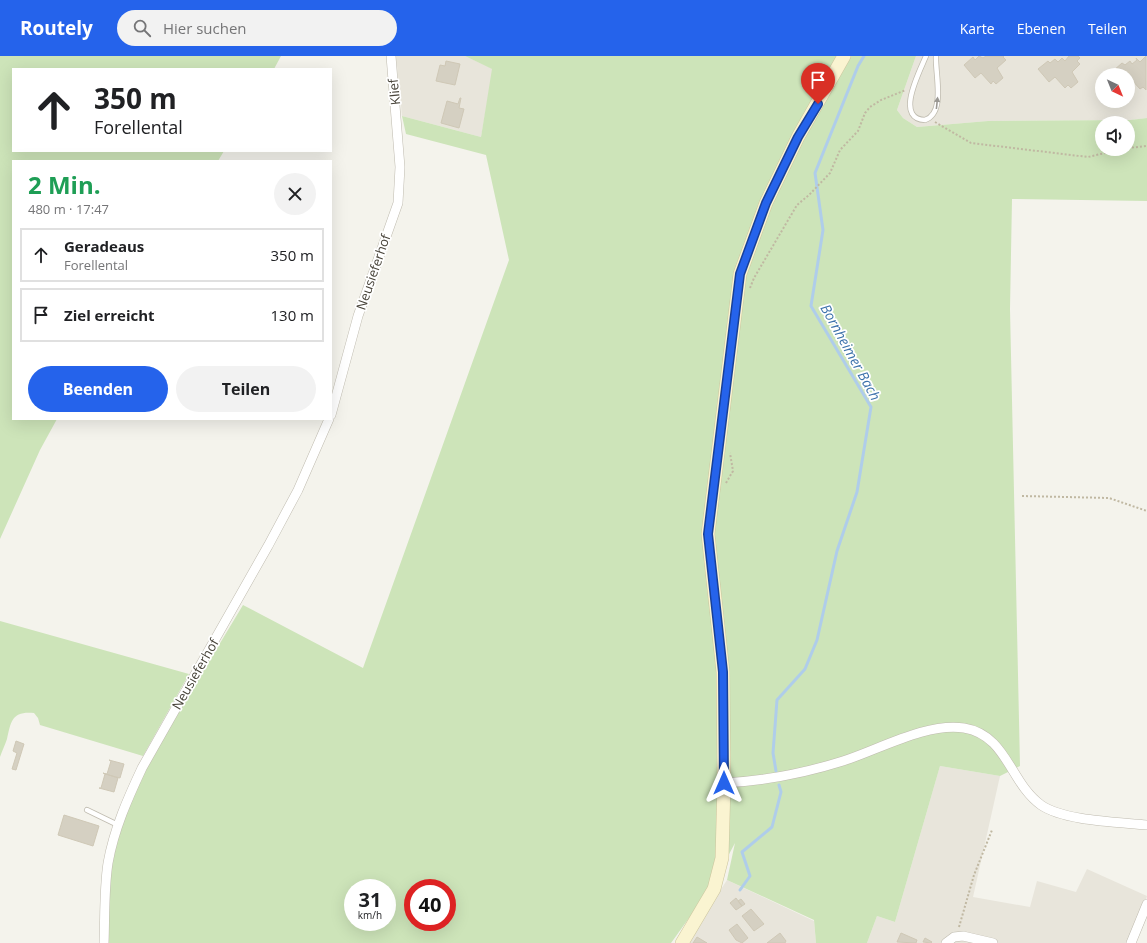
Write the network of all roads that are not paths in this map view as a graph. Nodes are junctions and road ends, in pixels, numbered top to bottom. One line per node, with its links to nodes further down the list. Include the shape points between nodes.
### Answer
1 (390, 56): 5 (street, Klief)
2 (844, 56): 8 (street, via 798,137 766,203 740,274 708,534 723,672)
3 (926, 56): 4 (lane, one-way to 4, via 909,104 910,112 920,120 929,119 934,115 938,99)
4 (936, 56)
5 (398, 127): 6 (street, Neusieferhof, via 398,203 358,316)
6 (332, 411)
7 (330, 420): 10 (street, Neusieferhof, via 298,490 142,768)
8 (724, 783): 11 (street, via 797,772 841,762 921,733 946,727 964,728 979,732 993,742 1030,795 1041,805 1070,816); 14 (street, via 722,858 716,885)
9 (87, 810): 10 (lane)
10 (118, 825): 13 (street, Neusieferhof, via 108,864)
11 (1147, 825)
12 (1147, 904): 17 (street)
13 (104, 943)
14 (682, 943)
15 (946, 943): 16 (street, via 954,937 963,936)
16 (993, 943)
17 (1131, 943)

